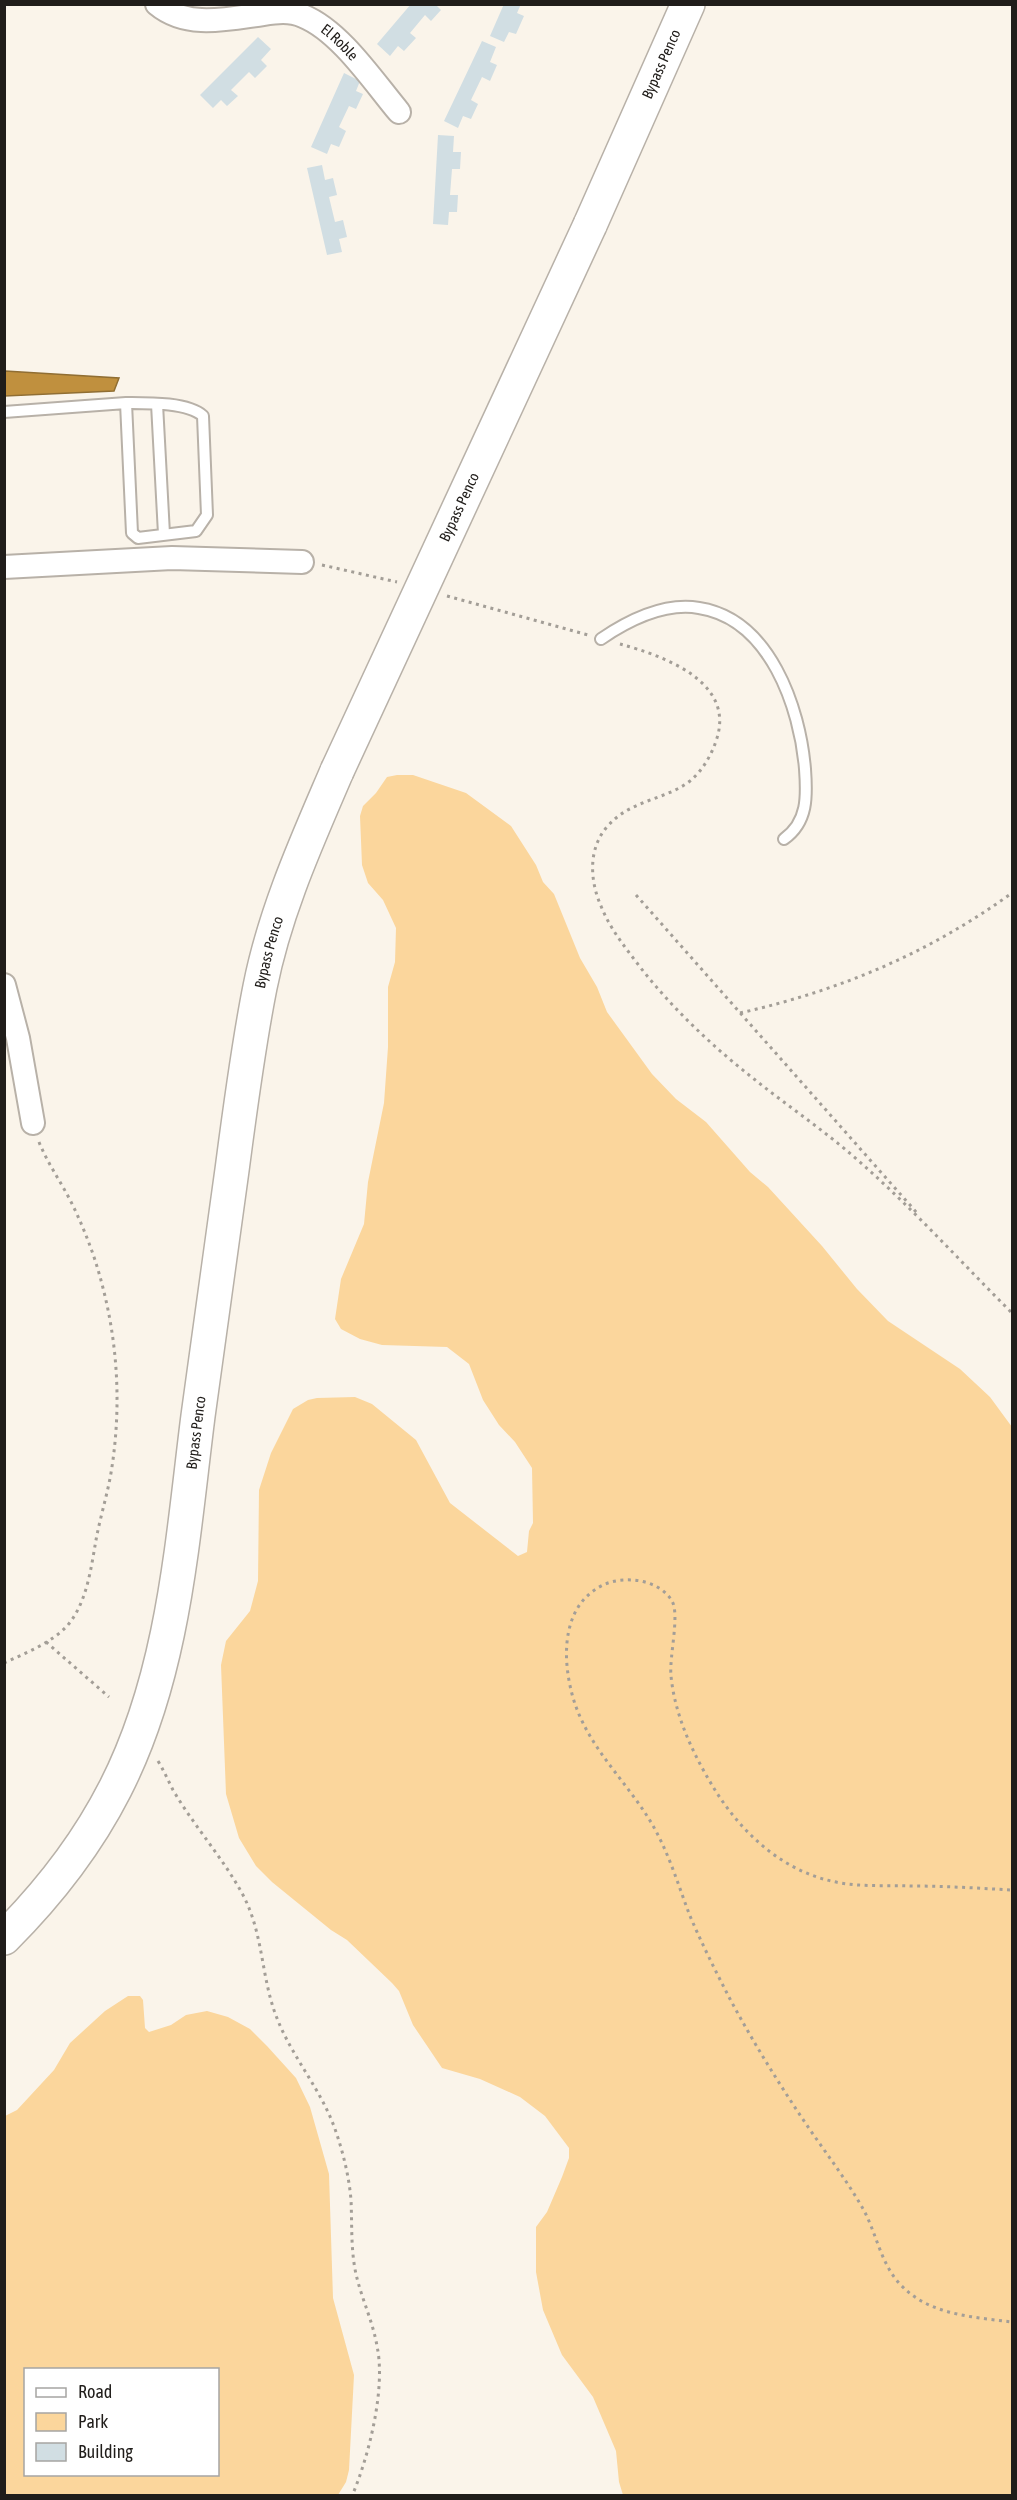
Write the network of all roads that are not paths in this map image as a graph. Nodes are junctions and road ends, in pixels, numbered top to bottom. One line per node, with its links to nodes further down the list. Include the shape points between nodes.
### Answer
1 (157, 4): 3 (street, El Roble, via 179,17 207,21 281,12 302,15 329,29)
2 (688, 4): 14 (main road, Bypass Penco, bridge, via 337,771 287,889 260,985 249,1048 184,1540 149,1703 119,1781 88,1836)
3 (399, 112)
4 (126, 403): 5 (lane); 6 (lane); 7 (lane, via 132,533 138,538)
5 (157, 404): 7 (lane); 7 (lane, via 196,410 202,416 207,515 196,531)
6 (4, 412)
7 (164, 534)
8 (302, 562): 9 (street, via 171,558)
9 (4, 567)
10 (601, 639): 11 (lane, via 634,619 686,607 714,612 753,638 785,684 802,740 806,805 800,822)
11 (784, 839)
12 (4, 985): 13 (street)
13 (33, 1123)
14 (4, 1938)

